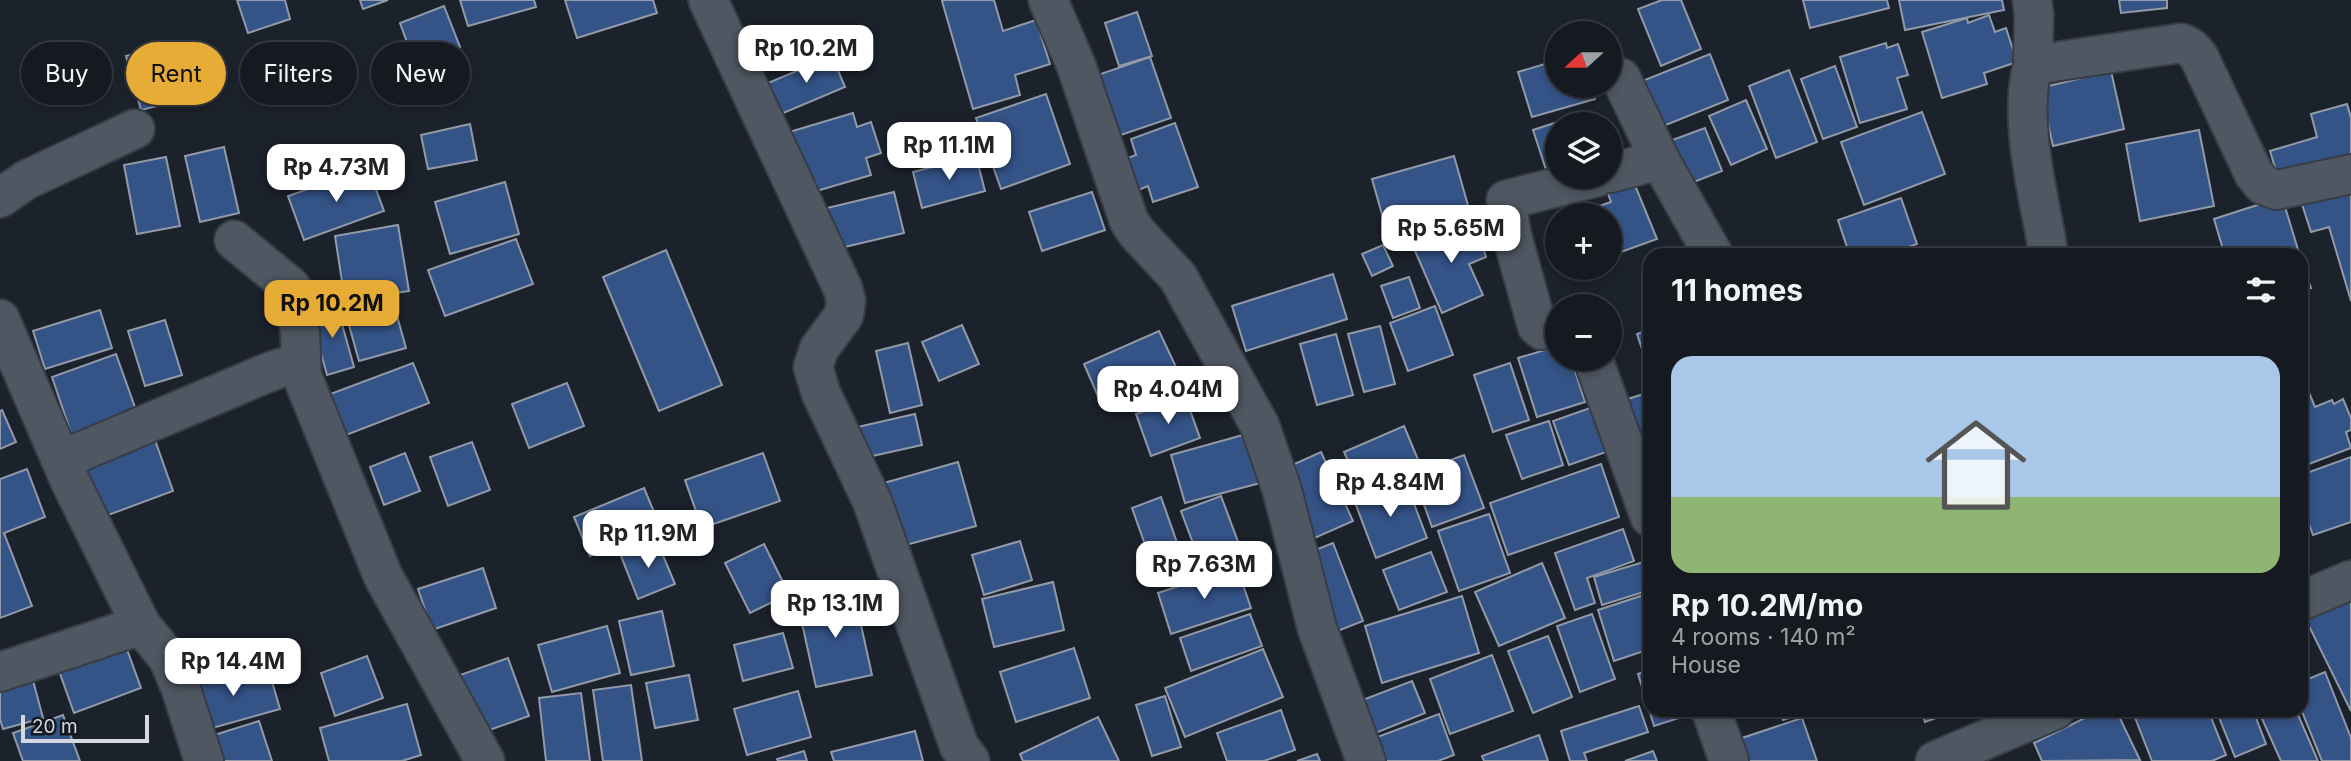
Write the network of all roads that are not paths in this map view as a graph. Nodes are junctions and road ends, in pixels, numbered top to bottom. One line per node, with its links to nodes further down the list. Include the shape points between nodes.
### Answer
1 (708, 0): 29 (street, via 843,289 844,315 819,349 814,367 821,393 872,501 959,746)
2 (1048, 0): 30 (street, via 1076,65 1129,221 1178,277 1261,426 1317,628)
3 (2032, 0): 4 (street)
4 (2033, 65): 9 (street, via 2185,44 2199,57 2263,185 2277,190); 14 (street, via 2027,91 2030,142)
5 (1622, 80): 7 (street)
6 (135, 129): 11 (street, via 26,180)
7 (1660, 160): 8 (street); 13 (street)
8 (1622, 170)
9 (2351, 174)
10 (1550, 189): 16 (street, via 1506,200 1537,326)
11 (0, 198)
12 (234, 240): 18 (street, via 291,287)
13 (1710, 248)
14 (2048, 248)
15 (0, 319): 19 (street)
16 (1545, 330)
17 (1597, 371): 20 (street)
18 (302, 376): 19 (street, via 289,366 267,373); 28 (street, via 383,576)
19 (61, 460): 23 (street)
20 (1643, 498)
21 (2351, 580): 22 (street)
22 (2308, 598)
23 (141, 625): 24 (street); 27 (street, via 167,658)
24 (0, 672)
25 (1713, 717): 31 (street)
26 (2039, 717): 32 (street)
27 (204, 761)
28 (485, 761)
29 (970, 761)
30 (1366, 761)
31 (1729, 761)
32 (1935, 761)

